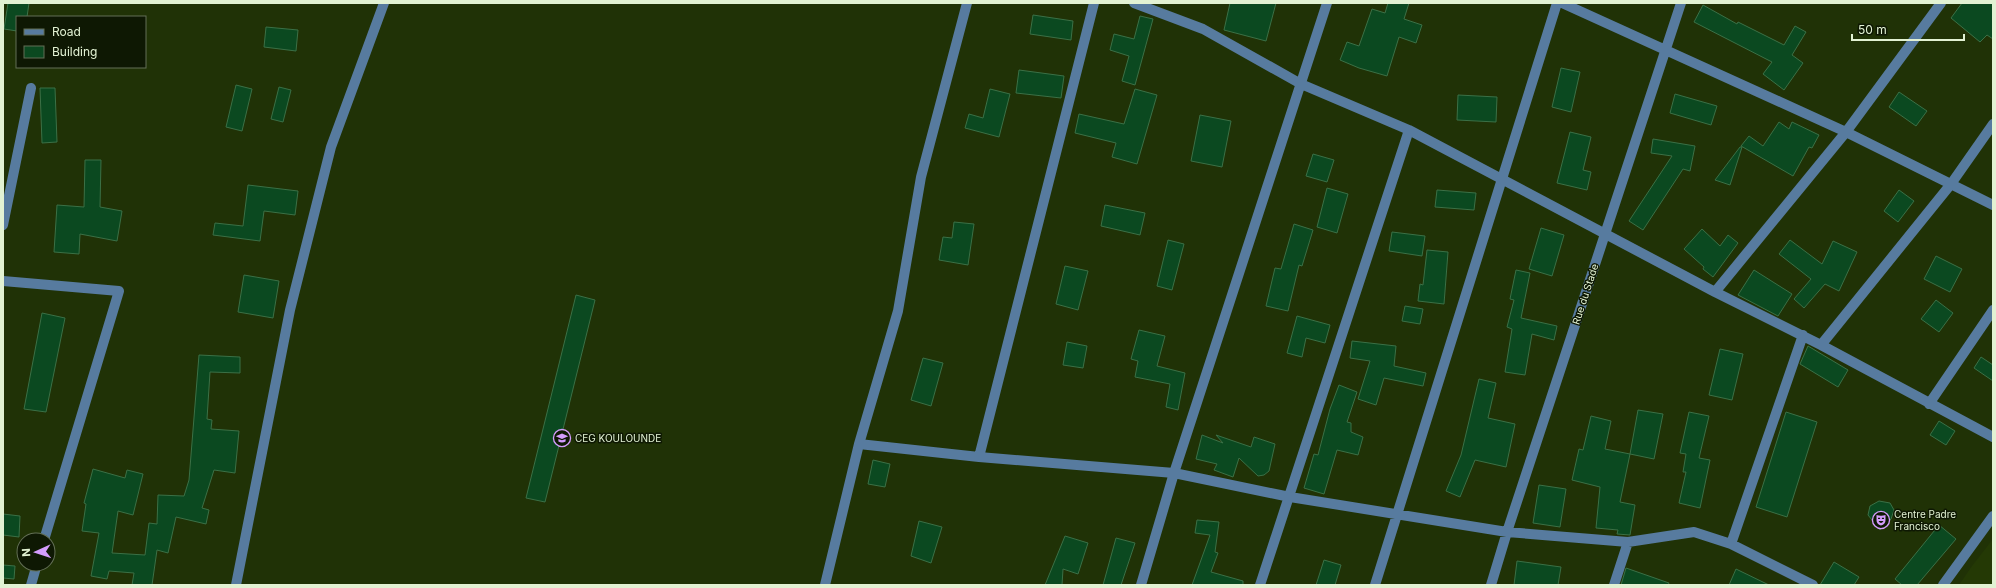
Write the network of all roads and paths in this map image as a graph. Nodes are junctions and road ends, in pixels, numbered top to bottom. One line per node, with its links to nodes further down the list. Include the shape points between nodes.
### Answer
1 (384, 3): 40 (street, via 331,147 290,310)
2 (967, 3): 28 (street, via 920,177 898,311)
3 (1094, 3): 29 (street)
4 (1134, 3): 11 (street, via 1203,29)
5 (1327, 3): 11 (street)
6 (1557, 3): 16 (street)
7 (1562, 3): 10 (street)
8 (1681, 3): 10 (street, Rue du Stade)
9 (1941, 3): 15 (street)
10 (1665, 50): 15 (street); 20 (street, Rue du Stade)
11 (1301, 84): 14 (street); 30 (street)
12 (31, 88): 19 (street)
13 (1993, 124): 17 (street)
14 (1409, 130): 16 (street); 31 (street)
15 (1846, 132): 17 (street); 22 (street)
16 (1501, 180): 20 (street); 32 (street)
17 (1951, 184): 18 (street); 25 (street)
18 (1993, 205)
19 (3, 225)
20 (1605, 233): 22 (street); 35 (street, Rue du Stade)
21 (3, 281): 34 (street, via 119,291)
22 (1715, 292): 24 (street)
23 (1993, 310): 26 (street)
24 (1803, 335): 25 (street); 37 (street)
25 (1822, 344): 26 (street)
26 (1929, 404): 27 (street)
27 (1993, 437)
28 (859, 444): 29 (street); 41 (street)
29 (979, 457): 30 (street)
30 (1174, 473): 31 (street); 42 (street)
31 (1290, 497): 32 (street); 43 (street)
32 (1396, 516): 35 (street); 44 (street)
33 (1993, 516): 48 (street)
34 (46, 532)
35 (1507, 532): 36 (street); 45 (street, Rue du Stade)
36 (1628, 542): 37 (street, via 1694,532); 46 (street)
37 (1731, 544): 47 (street)
38 (35, 572): 39 (street)
39 (31, 585)
40 (236, 585)
41 (825, 585)
42 (1141, 585)
43 (1260, 585)
44 (1375, 585)
45 (1491, 585)
46 (1614, 585)
47 (1813, 585)
48 (1943, 585)

